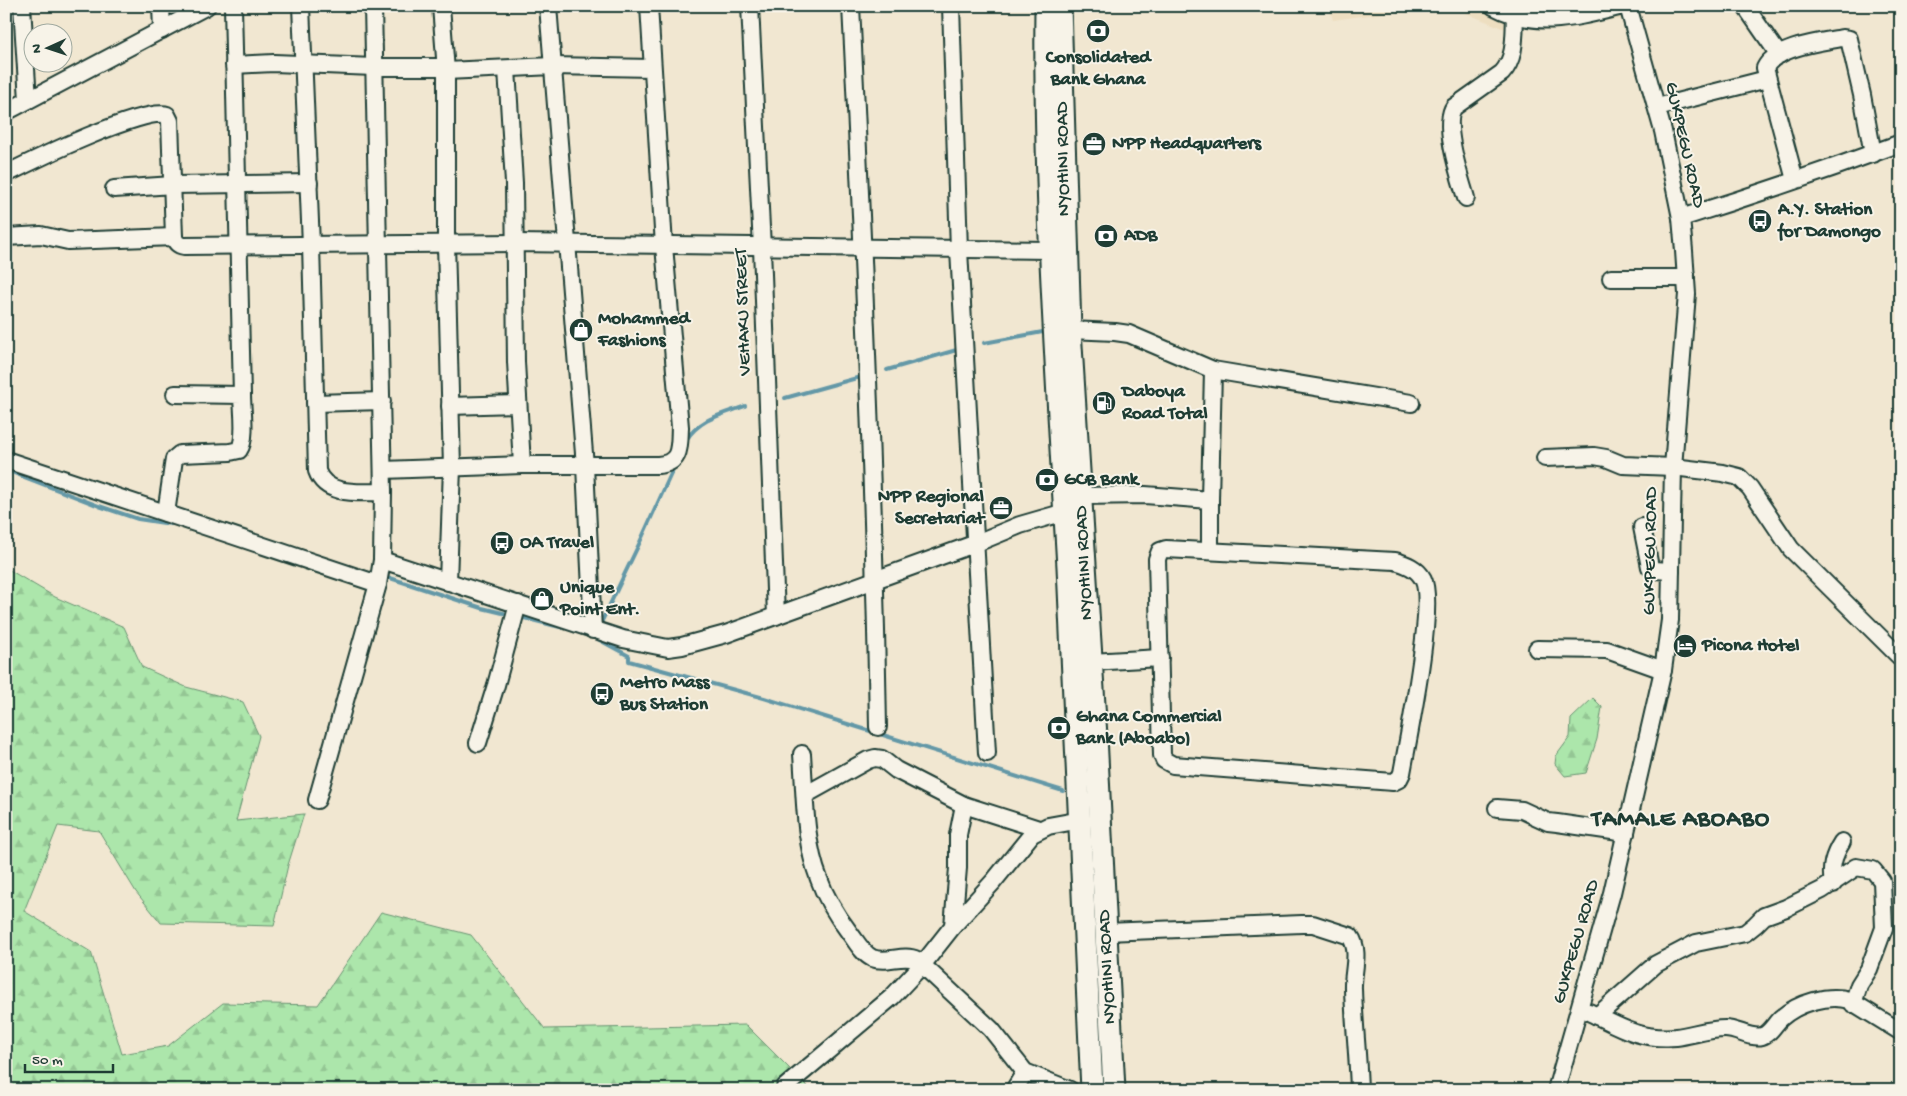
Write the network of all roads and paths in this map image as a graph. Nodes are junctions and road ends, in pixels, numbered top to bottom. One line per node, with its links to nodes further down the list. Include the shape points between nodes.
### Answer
1 (22, 6): 30 (street)
2 (161, 6): 20 (street)
3 (207, 6): 20 (street)
4 (233, 6): 22 (street)
5 (301, 6): 23 (street)
6 (373, 6): 25 (street)
7 (441, 6): 27 (street)
8 (548, 6): 24 (street)
9 (649, 6): 26 (street)
10 (750, 6): 52 (street, VEHAKU STREET)
11 (851, 6): 53 (street)
12 (951, 6): 54 (street)
13 (1046, 6): 55 (main road, NYOHINI ROAD)
14 (1060, 6): 58 (main road, NYOHINI ROAD)
15 (1493, 6): 19 (street)
16 (1623, 6): 19 (street, via 1558,20)
17 (1628, 6): 31 (street, GUKPEGU ROAD)
18 (1745, 6): 21 (street)
19 (1515, 15): 41 (street, via 1512,52 1507,68 1451,112 1449,127)
20 (162, 30): 30 (street)
21 (1779, 55): 29 (street, via 1765,68); 34 (street, via 1806,45 1849,39)
22 (234, 65): 23 (street); 38 (street)
23 (304, 65): 25 (street); 37 (street)
24 (553, 66): 26 (street); 28 (street); 49 (street)
25 (374, 67): 27 (street); 48 (street)
26 (652, 68): 51 (street)
27 (446, 69): 28 (street); 45 (street)
28 (507, 69): 46 (street)
29 (1768, 79): 31 (street); 36 (street)
30 (28, 100): 32 (street)
31 (1657, 107): 42 (street, GUKPEGU ROAD)
32 (6, 112)
33 (1901, 142): 34 (street)
34 (1873, 154): 36 (street)
35 (6, 174): 39 (street, via 57,149 133,120 162,113 170,121)
36 (1795, 180): 42 (street)
37 (308, 183): 38 (street); 50 (street)
38 (237, 184): 39 (street); 47 (street)
39 (173, 185): 40 (street); 44 (street)
40 (114, 189)
41 (1466, 198)
42 (1681, 218): 57 (street, GUKPEGU ROAD)
43 (6, 237): 44 (street, via 41,235 68,241)
44 (174, 237): 47 (street, via 175,242 184,246)
45 (446, 243): 46 (street); 48 (street); 66 (street)
46 (516, 243): 49 (street); 65 (street)
47 (238, 244): 50 (street); 61 (street)
48 (378, 244): 50 (street); 62 (street)
49 (567, 244): 51 (street); 70 (street)
50 (311, 245): 63 (street)
51 (664, 246): 52 (street); 70 (street, via 680,427 677,454 667,464)
52 (762, 248): 53 (street); 88 (street, VEHAKU STREET)
53 (863, 248): 54 (street); 84 (street)
54 (960, 250): 55 (street); 80 (street)
55 (1050, 250): 77 (main road, NYOHINI ROAD)
56 (1611, 278): 57 (street)
57 (1686, 278): 72 (street, GUKPEGU ROAD)
58 (1070, 330): 59 (street, via 1129,334); 75 (main road, NYOHINI ROAD)
59 (1213, 370): 64 (street); 76 (street)
60 (175, 394): 61 (street)
61 (242, 395): 78 (street, via 242,445 239,450 180,454 174,459)
62 (382, 401): 63 (street); 73 (street)
63 (315, 403): 74 (street, via 320,479 342,490)
64 (1411, 403)
65 (518, 404): 66 (street); 69 (street)
66 (450, 406): 71 (street)
67 (1546, 458): 72 (street, via 1594,456 1624,465)
68 (6, 460): 78 (street)
69 (522, 465): 70 (street); 71 (street)
70 (585, 466): 89 (street)
71 (452, 467): 73 (street); 85 (street)
72 (1673, 467): 83 (street, GUKPEGU ROAD); 92 (street, via 1731,474 1745,482 1792,549)
73 (383, 470): 74 (street)
74 (384, 492): 82 (street)
75 (1082, 496): 76 (street, via 1145,495); 93 (main road, NYOHINI ROAD)
76 (1210, 500): 81 (street)
77 (1065, 512): 80 (street, via 1025,523); 103 (main road, NYOHINI ROAD)
78 (166, 513): 86 (street)
79 (1642, 527): 83 (street, via 1650,567)
80 (974, 544): 84 (street); 97 (street)
81 (1210, 551): 91 (street, via 1166,550 1158,554); 91 (street, via 1395,561 1417,571 1424,580 1427,610 1402,773 1393,782 1168,763 1162,755)
82 (382, 560): 85 (street); 86 (street)
83 (1671, 571): 94 (street, GUKPEGU ROAD, via 1670,620)
84 (876, 580): 88 (street); 95 (street)
85 (448, 582): 87 (street)
86 (378, 584): 100 (street)
87 (518, 604): 89 (street); 96 (street)
88 (776, 616): 89 (street, via 703,641 668,648)
89 (593, 630)
90 (1537, 649): 94 (street, via 1607,650)
91 (1160, 658): 93 (street)
92 (1901, 658)
93 (1091, 662): 109 (main road, NYOHINI ROAD)
94 (1663, 670): 105 (street, GUKPEGU ROAD)
95 (878, 727)
96 (478, 743)
97 (987, 753)
98 (802, 754): 99 (street)
99 (805, 795): 101 (street, via 875,758); 110 (street, via 813,861 818,879 836,914 871,957 880,960 906,957)
100 (317, 800)
101 (964, 805): 104 (street); 108 (street, via 958,834)
102 (1497, 808): 105 (street, via 1522,810 1557,824)
103 (1081, 820): 104 (street); 119 (main road, NYOHINI ROAD)
104 (1039, 829): 108 (street)
105 (1626, 832): 112 (street, GUKPEGU ROAD)
106 (1842, 842): 107 (street, via 1831,870)
107 (1833, 884): 111 (street, via 1856,867 1872,870 1882,881 1884,928); 113 (street, via 1764,916 1745,933 1696,944 1656,964)
108 (953, 926): 110 (street)
109 (1106, 932): 120 (main road, NYOHINI ROAD); 121 (street, via 1313,924 1350,936 1355,956 1353,989)
110 (923, 964): 115 (street, via 990,1028); 116 (street, via 892,997)
111 (1853, 1004): 113 (street, via 1842,998 1812,1002 1792,1009 1765,1035 1759,1036 1725,1029 1654,1038 1635,1034); 114 (street)
112 (1580, 1008): 113 (street); 122 (street, GUKPEGU ROAD)
113 (1597, 1016)
114 (1901, 1032)
115 (1025, 1072): 117 (street); 118 (street)
116 (785, 1087)
117 (1014, 1090)
118 (1070, 1090)
119 (1092, 1090)
120 (1114, 1090)
121 (1359, 1090)
122 (1556, 1090)

